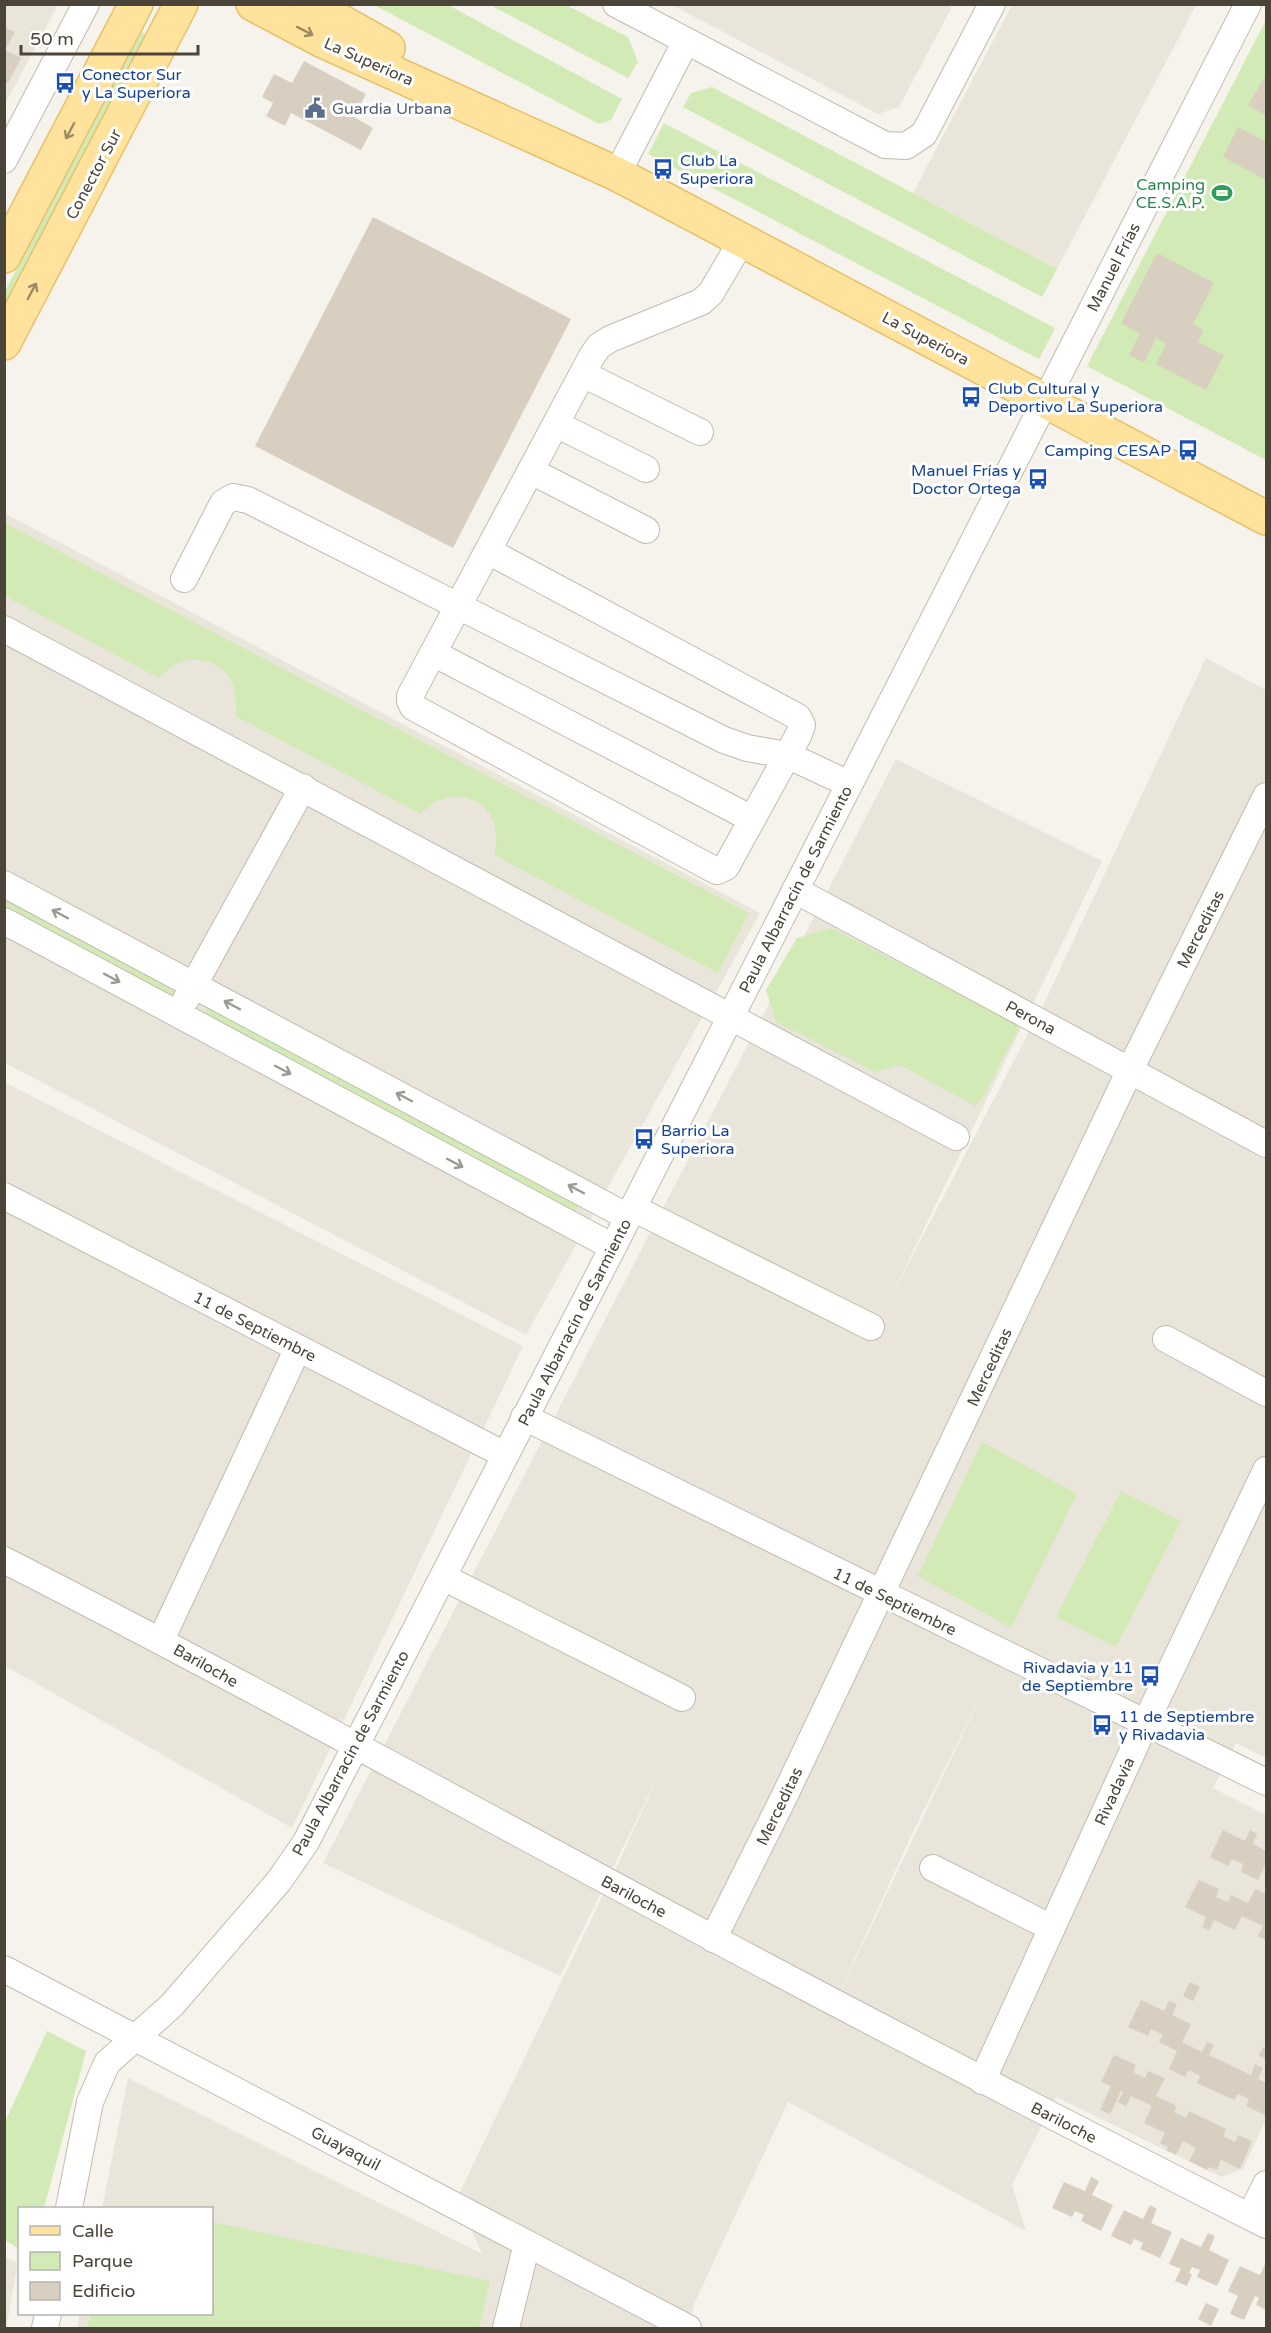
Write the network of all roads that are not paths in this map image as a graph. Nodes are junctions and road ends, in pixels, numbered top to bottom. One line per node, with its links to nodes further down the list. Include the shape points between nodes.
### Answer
1 (86, 4): 10 (street)
2 (136, 4): 14 (main road, one-way to 14)
3 (181, 4): 15 (main road, Conector Sur, one-way to 3)
4 (253, 4): 11 (main road, La Superiora, one-way to 11, via 321,40)
5 (310, 4): 11 (main road, La Superiora)
6 (616, 4): 9 (street)
7 (992, 4): 9 (street, via 924,134 906,146 885,145)
8 (1248, 4): 17 (street, Manuel Frías)
9 (686, 41): 12 (street)
10 (4, 159)
11 (586, 159): 12 (main road, La Superiora)
12 (617, 174): 13 (main road, La Superiora)
13 (741, 240): 16 (street, via 711,293 701,302 610,339 599,346); 17 (main road, La Superiora)
14 (4, 256)
15 (4, 343)
16 (583, 374): 18 (street); 19 (street)
17 (1044, 400): 22 (main road, La Superiora); 30 (street, Paula Albarracín de Sarmiento)
18 (556, 424): 20 (street); 21 (street)
19 (700, 432)
20 (646, 469)
21 (531, 471): 23 (street); 24 (street)
22 (1266, 518)
23 (646, 530)
24 (488, 551): 26 (street); 29 (street, via 798,717 802,725)
25 (184, 579): 26 (street, via 223,503 233,497 248,500)
26 (458, 606): 28 (street); 29 (street, via 724,740)
27 (4, 629): 31 (street)
28 (434, 653): 33 (street); 33 (street, via 410,696 413,707 709,867 717,871 726,867)
29 (787, 755): 30 (street); 33 (street)
30 (849, 784): 35 (street, Paula Albarracín de Sarmiento)
31 (303, 786): 37 (street); 39 (street)
32 (1266, 796): 40 (street, Merceditas)
33 (752, 819)
34 (4, 884): 37 (street, one-way to 34)
35 (795, 890): 39 (street, Paula Albarracín de Sarmiento); 40 (street, Perona)
36 (4, 921): 38 (street, one-way to 38)
37 (194, 985): 38 (street); 44 (street, one-way to 37)
38 (178, 1014): 45 (street, one-way to 45)
39 (730, 1018): 41 (street); 44 (street, Paula Albarracín de Sarmiento)
40 (1130, 1070): 42 (street, Perona); 55 (street, Merceditas)
41 (956, 1137)
42 (1266, 1144)
43 (4, 1196): 48 (street, 11 de Septiembre)
44 (630, 1212): 45 (street, Paula Albarracín de Sarmiento); 46 (street)
45 (613, 1247): 50 (street, Paula Albarracín de Sarmiento)
46 (871, 1327)
47 (1166, 1339): 49 (street)
48 (298, 1348): 51 (street, 11 de Septiembre); 56 (street)
49 (1266, 1393)
50 (524, 1417): 51 (street, Paula Albarracín de Sarmiento); 55 (street, 11 de Septiembre)
51 (505, 1455): 54 (street, Paula Albarracín de Sarmiento)
52 (1266, 1470): 58 (street, Rivadavia)
53 (4, 1560): 56 (street, Bariloche)
54 (442, 1576): 57 (street); 59 (street, Paula Albarracín de Sarmiento)
55 (880, 1594): 58 (street, 11 de Septiembre); 63 (street, Merceditas)
56 (161, 1640): 59 (street, Bariloche)
57 (682, 1698)
58 (1145, 1724): 60 (street, 11 de Septiembre); 62 (street, Rivadavia)
59 (356, 1746): 63 (street, Bariloche); 65 (street, Paula Albarracín de Sarmiento, via 306,1842 279,1881 172,2006)
60 (1266, 1782)
61 (933, 1868): 62 (street)
62 (1052, 1928): 66 (street, Rivadavia)
63 (714, 1939): 66 (street, Bariloche)
64 (4, 1969): 65 (street, Guayaquil)
65 (135, 2037): 68 (street, Paula Albarracín de Sarmiento, via 107,2063 90,2102); 70 (street, Guayaquil)
66 (982, 2081): 69 (street, Bariloche)
67 (1266, 2184): 69 (street)
68 (69, 2207)
69 (1258, 2221)
70 (527, 2244): 71 (street); 72 (street, Guayaquil)
71 (506, 2328)
72 (688, 2328)

